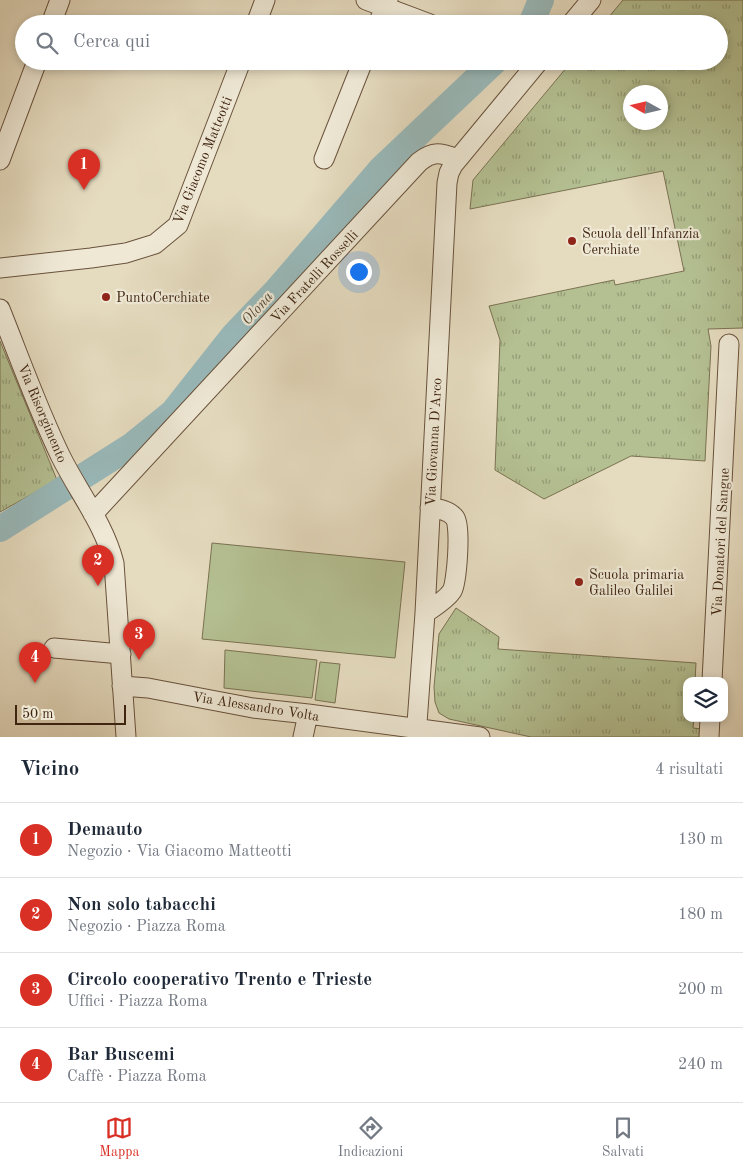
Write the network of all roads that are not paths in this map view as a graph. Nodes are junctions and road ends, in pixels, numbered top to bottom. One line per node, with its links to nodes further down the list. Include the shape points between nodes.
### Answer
1 (60, 0): 6 (street)
2 (265, 0): 7 (street)
3 (366, 0): 5 (street)
4 (591, 0): 9 (street)
5 (384, 10): 8 (street)
6 (54, 15)
7 (259, 15)
8 (400, 15)
9 (578, 15)
10 (34, 70): 16 (street)
11 (238, 70): 17 (street, Via Giacomo Matteotti, via 178,225 154,244 126,253)
12 (359, 70): 14 (street)
13 (532, 70): 15 (street)
14 (324, 159)
15 (458, 159): 20 (street, Via Giovanna D'Arco, via 447,183); 21 (street, Via Fratelli Rosselli, via 446,154 432,154 419,162)
16 (0, 160)
17 (0, 268)
18 (0, 309): 21 (street, Via Risorgimento, via 61,456 78,491)
19 (729, 344): 25 (street, Via Donatori del Sangue)
20 (430, 508): 22 (street, Via Giovanna D'Arco); 22 (street, via 444,510 455,518 458,527 457,555 452,590)
21 (94, 514): 24 (street, Via Risorgimento, via 105,534 114,563)
22 (425, 613): 29 (street, Via Giovanna D'Arco)
23 (54, 648): 24 (street)
24 (121, 654): 26 (street, Via Risorgimento)
25 (712, 677)
26 (122, 686): 27 (street, Via Alessandro Volta); 30 (street, Via Risorgimento)
27 (308, 714): 29 (street, Via Alessandro Volta); 31 (street)
28 (710, 722): 33 (street)
29 (416, 733): 32 (street, Via Alessandro Volta)
30 (126, 737)
31 (303, 737)
32 (480, 737)
33 (709, 737)

